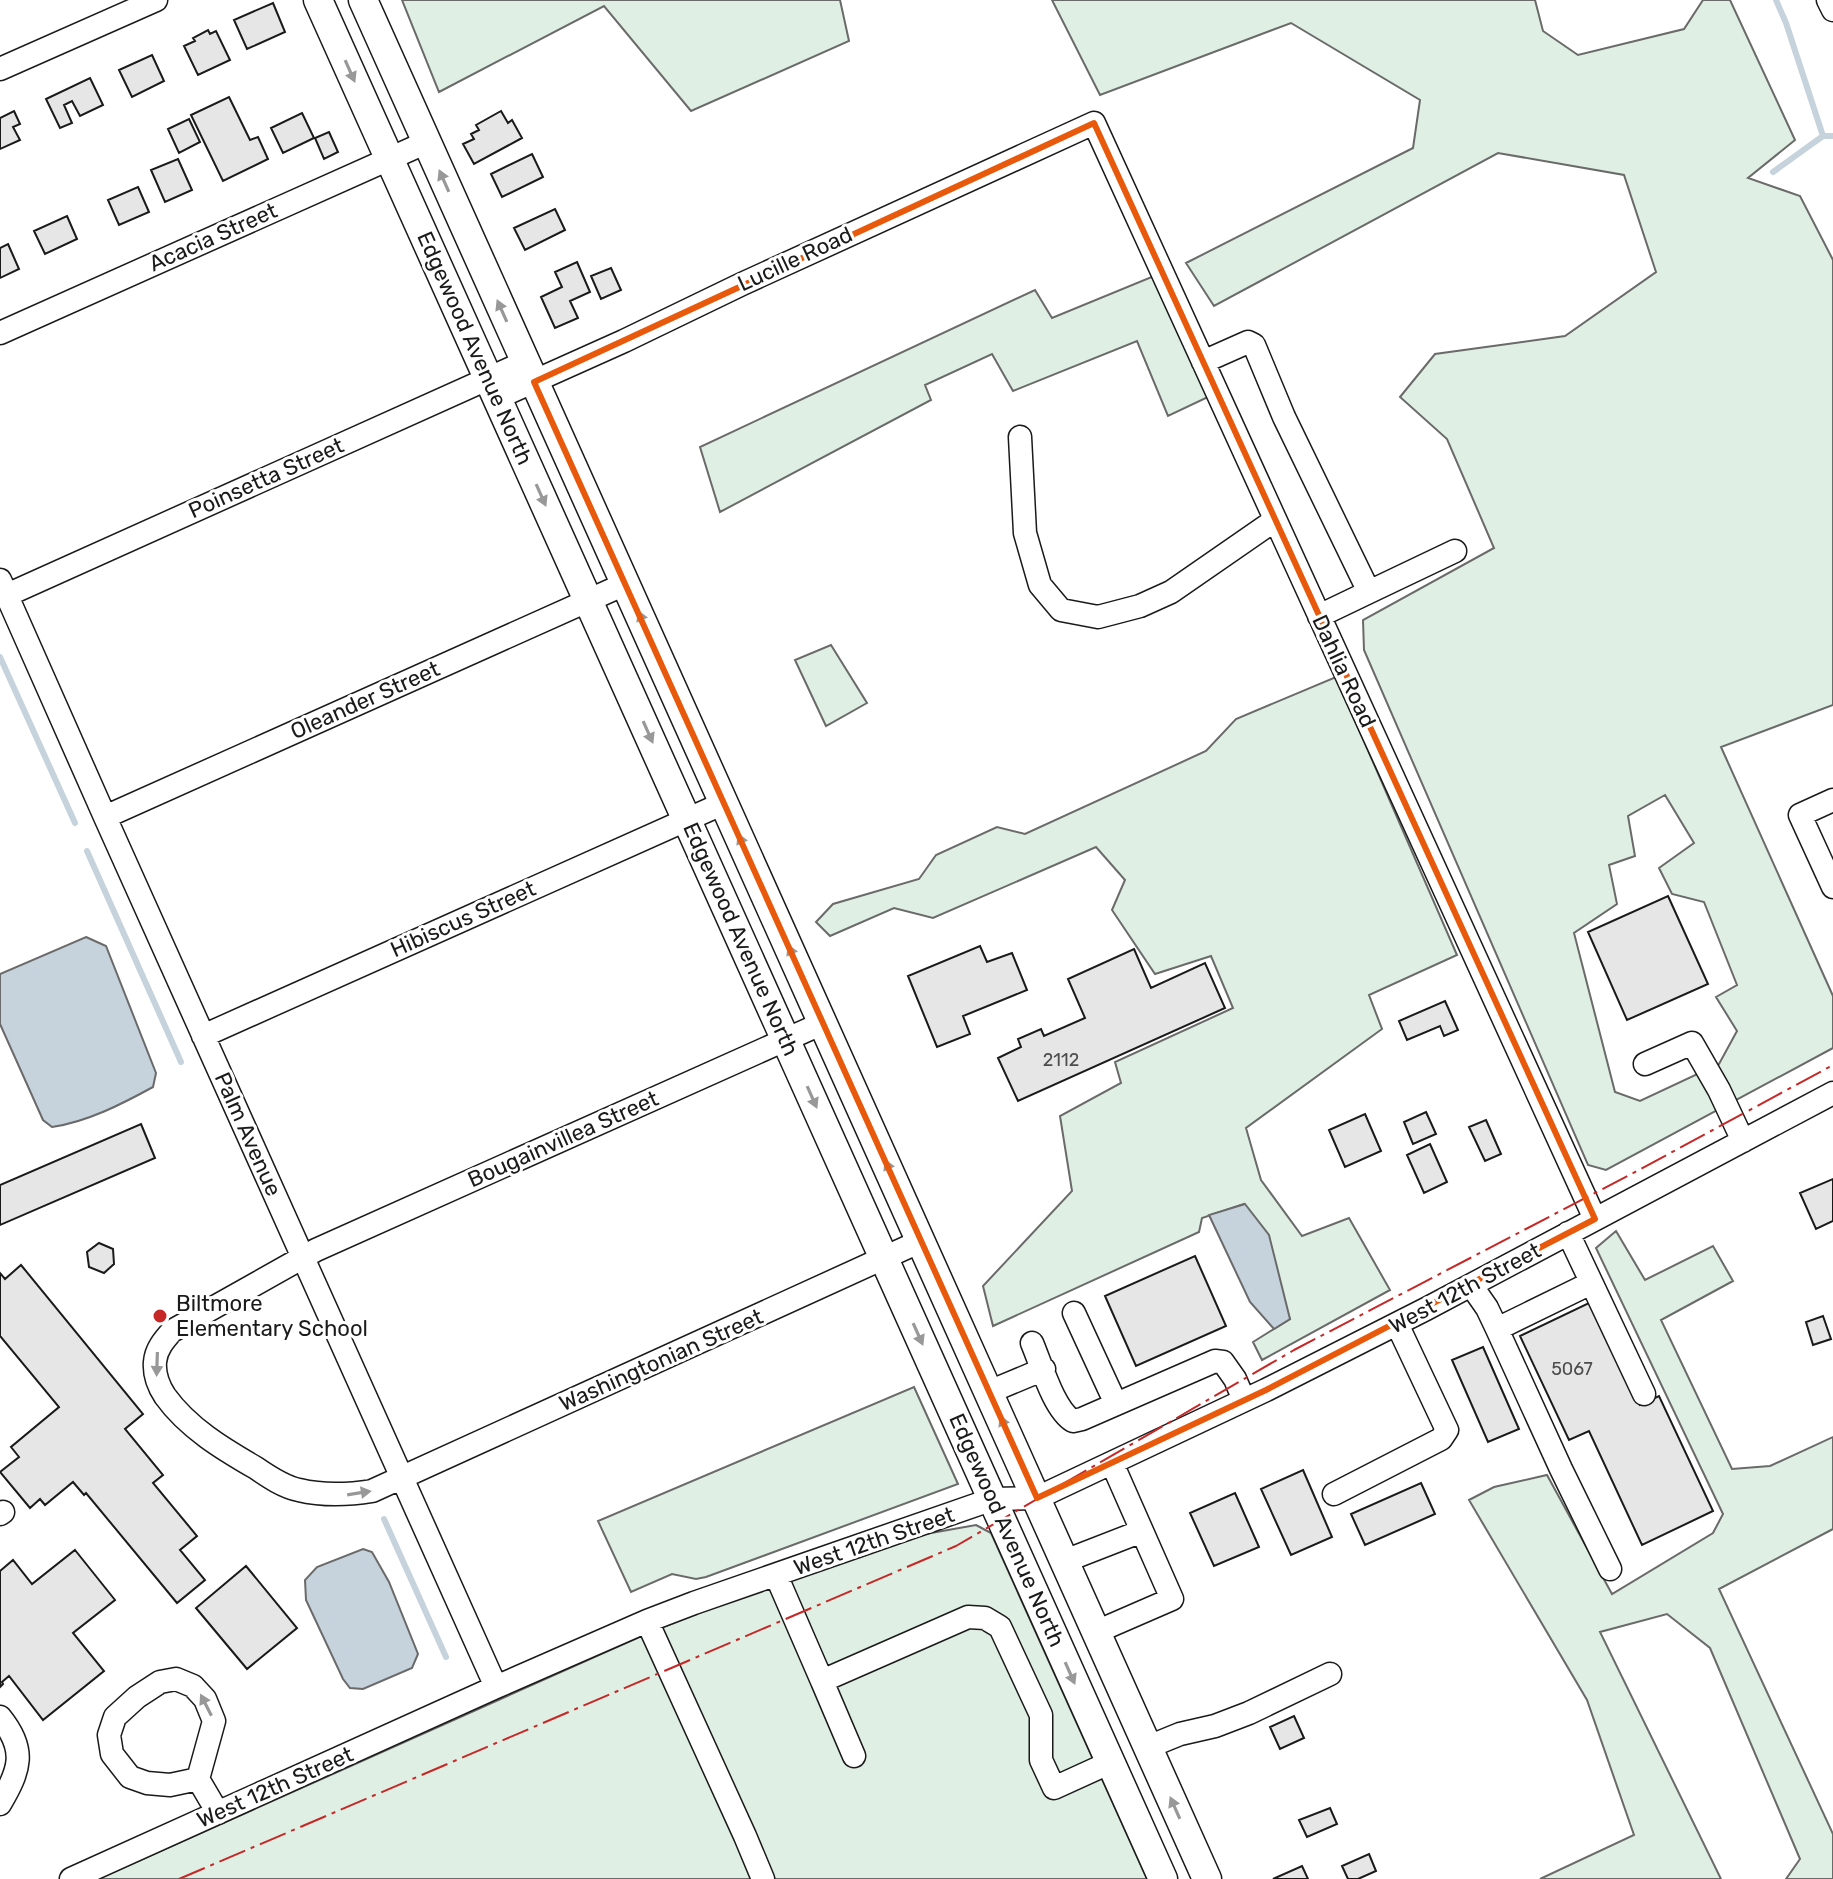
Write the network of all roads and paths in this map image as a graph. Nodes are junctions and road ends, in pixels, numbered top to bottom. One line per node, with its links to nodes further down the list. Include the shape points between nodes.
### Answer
1 (156, 0): 6 (street)
2 (318, 0): 9 (main road, Edgewood Avenue North, one-way to 9)
3 (363, 0): 8 (main road, Edgewood Avenue North)
4 (1828, 0): 5 (street)
5 (1833, 10)
6 (0, 69)
7 (1094, 123): 11 (street, Dahlia Road); 12 (street, Lucille Road, via 742,284)
8 (427, 142): 9 (street, Acacia Street); 12 (main road, Edgewood Avenue North, one-way to 8)
9 (390, 158): 10 (street, Acacia Street); 13 (main road, Edgewood Avenue North)
10 (0, 333)
11 (1203, 362): 15 (street, Dahlia Road); 19 (street, via 1248,342 1254,345)
12 (530, 372): 13 (street, Lucille Road); 17 (main road, Edgewood Avenue North)
13 (493, 388): 18 (street, Poinsetta Street); 20 (main road, Edgewood Avenue North, one-way to 20)
14 (1020, 437): 15 (street, via 1025,533 1040,585 1061,610 1098,617 1140,606 1171,592)
15 (1275, 520): 21 (street, Dahlia Road)
16 (1455, 551): 19 (street)
17 (625, 584): 20 (street, Oleander Street); 23 (main road, Edgewood Avenue North, one-way to 17)
18 (3, 587): 24 (street, Palm Avenue)
19 (1369, 592): 21 (street)
20 (588, 600): 24 (street, Oleander Street); 25 (main road, Edgewood Avenue North, one-way to 25)
21 (1319, 616): 33 (street, Dahlia Road)
22 (1833, 800): 26 (street, via 1800,815)
23 (724, 803): 25 (street, Hibiscus Street); 27 (main road, Edgewood Avenue North, one-way to 23)
24 (105, 817): 28 (street, Palm Avenue)
25 (687, 819): 28 (street, Hibiscus Street); 29 (main road, Edgewood Avenue North)
26 (1833, 887)
27 (823, 1023): 29 (street, Bougainvillea Street); 35 (main road, Edgewood Avenue North, one-way to 27)
28 (203, 1036): 36 (street, Palm Avenue)
29 (786, 1039): 36 (street, Bougainvillea Street); 37 (main road, Edgewood Avenue North, one-way to 37)
30 (1645, 1064): 32 (street, via 1692,1043)
31 (1833, 1093): 32 (street, West 12th Street)
32 (1743, 1141): 33 (street, West 12th Street)
33 (1595, 1219): 34 (street, West 12th Street)
34 (1568, 1233): 38 (street); 39 (street, West 12th Street)
35 (921, 1241): 37 (street, Washingtonian Street); 45 (main road, Edgewood Avenue North)
36 (303, 1256): 50 (street, Palm Avenue); 50 (street, Bougainvillea Street, one-way to 50, via 172,1331 159,1346 154,1363 157,1382 166,1398 218,1446 296,1490 348,1495)
37 (885, 1259): 50 (street, Washingtonian Street); 53 (main road, Edgewood Avenue North, one-way to 53)
38 (1591, 1283): 42 (street); 46 (street)
39 (1471, 1285): 41 (street, West 12th Street); 42 (street)
40 (1074, 1313): 48 (street)
41 (1397, 1324): 47 (street, West 12th Street); 51 (street, via 1447,1430 1441,1439)
42 (1497, 1329): 56 (street)
43 (1032, 1343): 44 (street)
44 (1044, 1369): 45 (street); 48 (street, via 1055,1399 1073,1421)
45 (989, 1392): 52 (main road, Edgewood Avenue North, one-way to 45)
46 (1644, 1394)
47 (1244, 1400): 48 (street, via 1223,1362 1215,1361); 49 (street, West 12th Street)
48 (1116, 1404)
49 (1112, 1463): 52 (street, West 12th Street); 54 (street)
50 (401, 1478): 62 (street, Palm Avenue)
51 (1334, 1494)
52 (1037, 1498): 53 (street, West 12th Street); 55 (main road, Edgewood Avenue North)
53 (993, 1499): 57 (street, West 12th Street); 66 (main road, Edgewood Avenue North, one-way to 66)
54 (1142, 1531): 55 (street); 59 (street, via 1172,1599)
55 (1065, 1561): 59 (main road, Edgewood Avenue North)
56 (1610, 1569)
57 (776, 1575): 58 (street, West 12th Street); 61 (street)
58 (647, 1621): 62 (street, West 12th Street); 71 (street)
59 (1096, 1632): 64 (main road, Edgewood Avenue North)
60 (1330, 1674): 64 (street, via 1249,1713)
61 (822, 1681): 65 (street); 66 (street, via 968,1617 985,1618 1000,1627 1041,1715 1041,1760 1054,1788)
62 (496, 1687): 69 (street, West 12th Street)
63 (0, 1717): 68 (street, via 10,1730 18,1761 15,1779)
64 (1148, 1747): 73 (main road, Edgewood Avenue North, one-way to 64)
65 (854, 1756)
66 (1111, 1762): 72 (main road, Edgewood Avenue North)
67 (198, 1779): 67 (street, one-way to 67, via 214,1721 193,1686 176,1679 160,1682 115,1717 109,1735 112,1754 130,1777 147,1783); 69 (street)
68 (0, 1804)
69 (218, 1813): 70 (street, West 12th Street)
70 (71, 1879)
71 (763, 1879)
72 (1163, 1879)
73 (1207, 1879)

